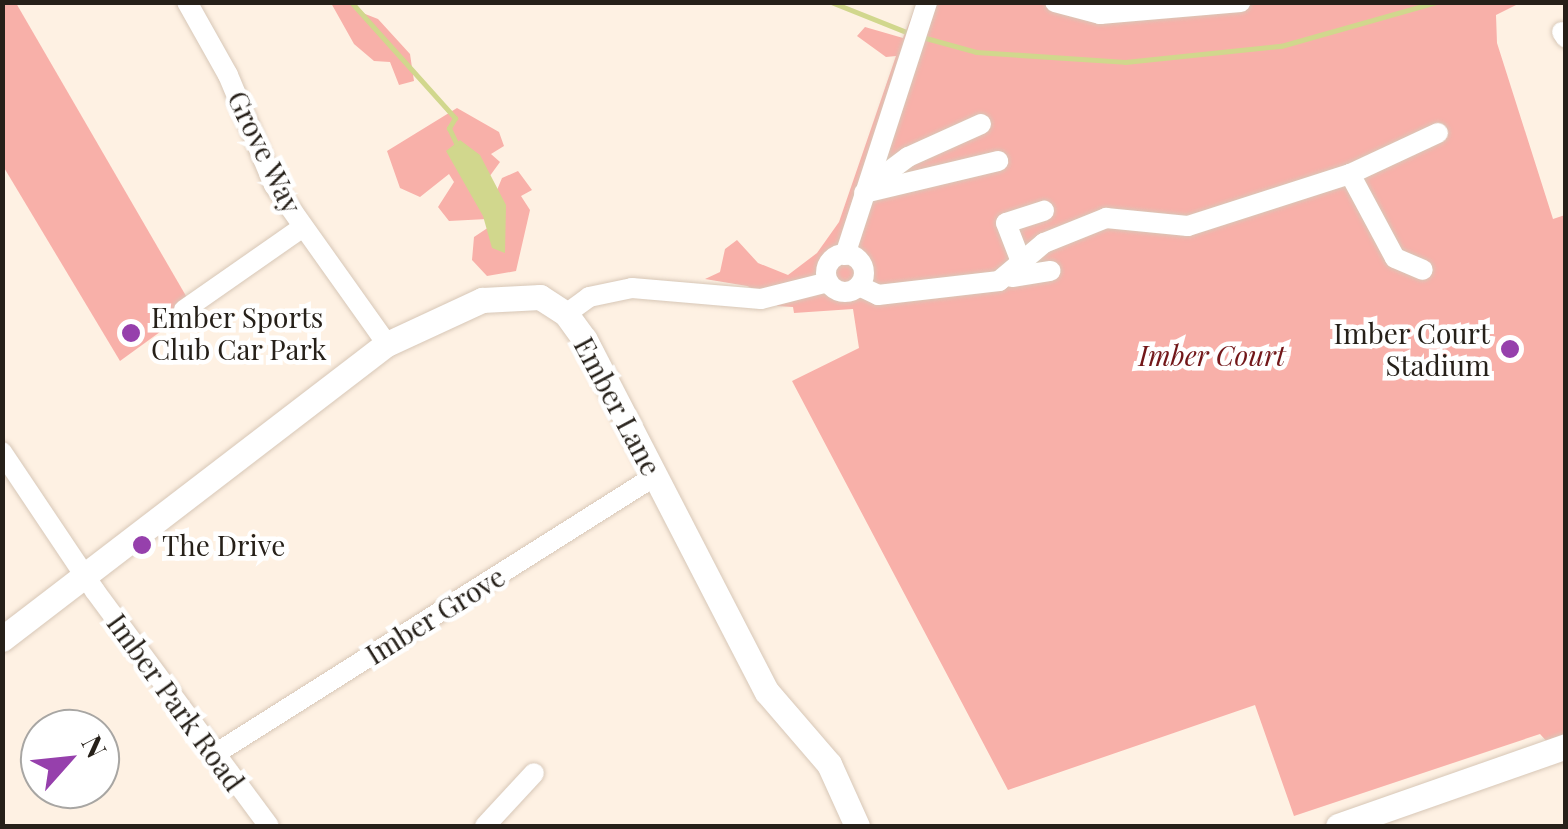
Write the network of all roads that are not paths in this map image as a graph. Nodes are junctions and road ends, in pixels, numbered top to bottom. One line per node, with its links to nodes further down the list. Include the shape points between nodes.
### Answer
1 (187, 2): 11 (street, Grove Way, via 228,75 274,185)
2 (1055, 2): 3 (street, via 1100,14)
3 (1240, 2)
4 (925, 9): 9 (street)
5 (981, 124): 9 (street, via 896,164)
6 (1438, 133): 8 (street)
7 (998, 160): 9 (street)
8 (1350, 174): 13 (street, via 1396,258); 15 (street, via 1188,226 1106,218 1044,243)
9 (864, 193): 12 (street)
10 (1044, 211): 15 (street, via 1006,223)
11 (302, 227): 18 (street); 20 (street, Grove Way)
12 (845, 255): 16 (street, via 829,264); 17 (street, via 861,264)
13 (1422, 270)
14 (1051, 271): 15 (street)
15 (1017, 272): 17 (street, via 918,293 878,295)
16 (828, 282): 17 (street, via 843,292); 19 (street, via 760,298 632,288 588,297)
17 (859, 286)
18 (184, 310)
19 (566, 314): 20 (main road, Ember Lane, via 540,298 496,296); 22 (main road, Ember Lane)
20 (387, 344): 23 (main road, Ember Lane)
21 (2, 452): 23 (street)
22 (655, 476): 26 (street, Imber Grove); 30 (main road, Ember Lane, via 767,692 829,764)
23 (84, 576): 24 (main road, Ember Lane); 26 (street, Imber Park Road)
24 (2, 639)
25 (1566, 746): 31 (main road)
26 (215, 754): 28 (street, Imber Park Road)
27 (534, 774): 29 (street)
28 (269, 826)
29 (485, 826)
30 (856, 826)
31 (1338, 826)

